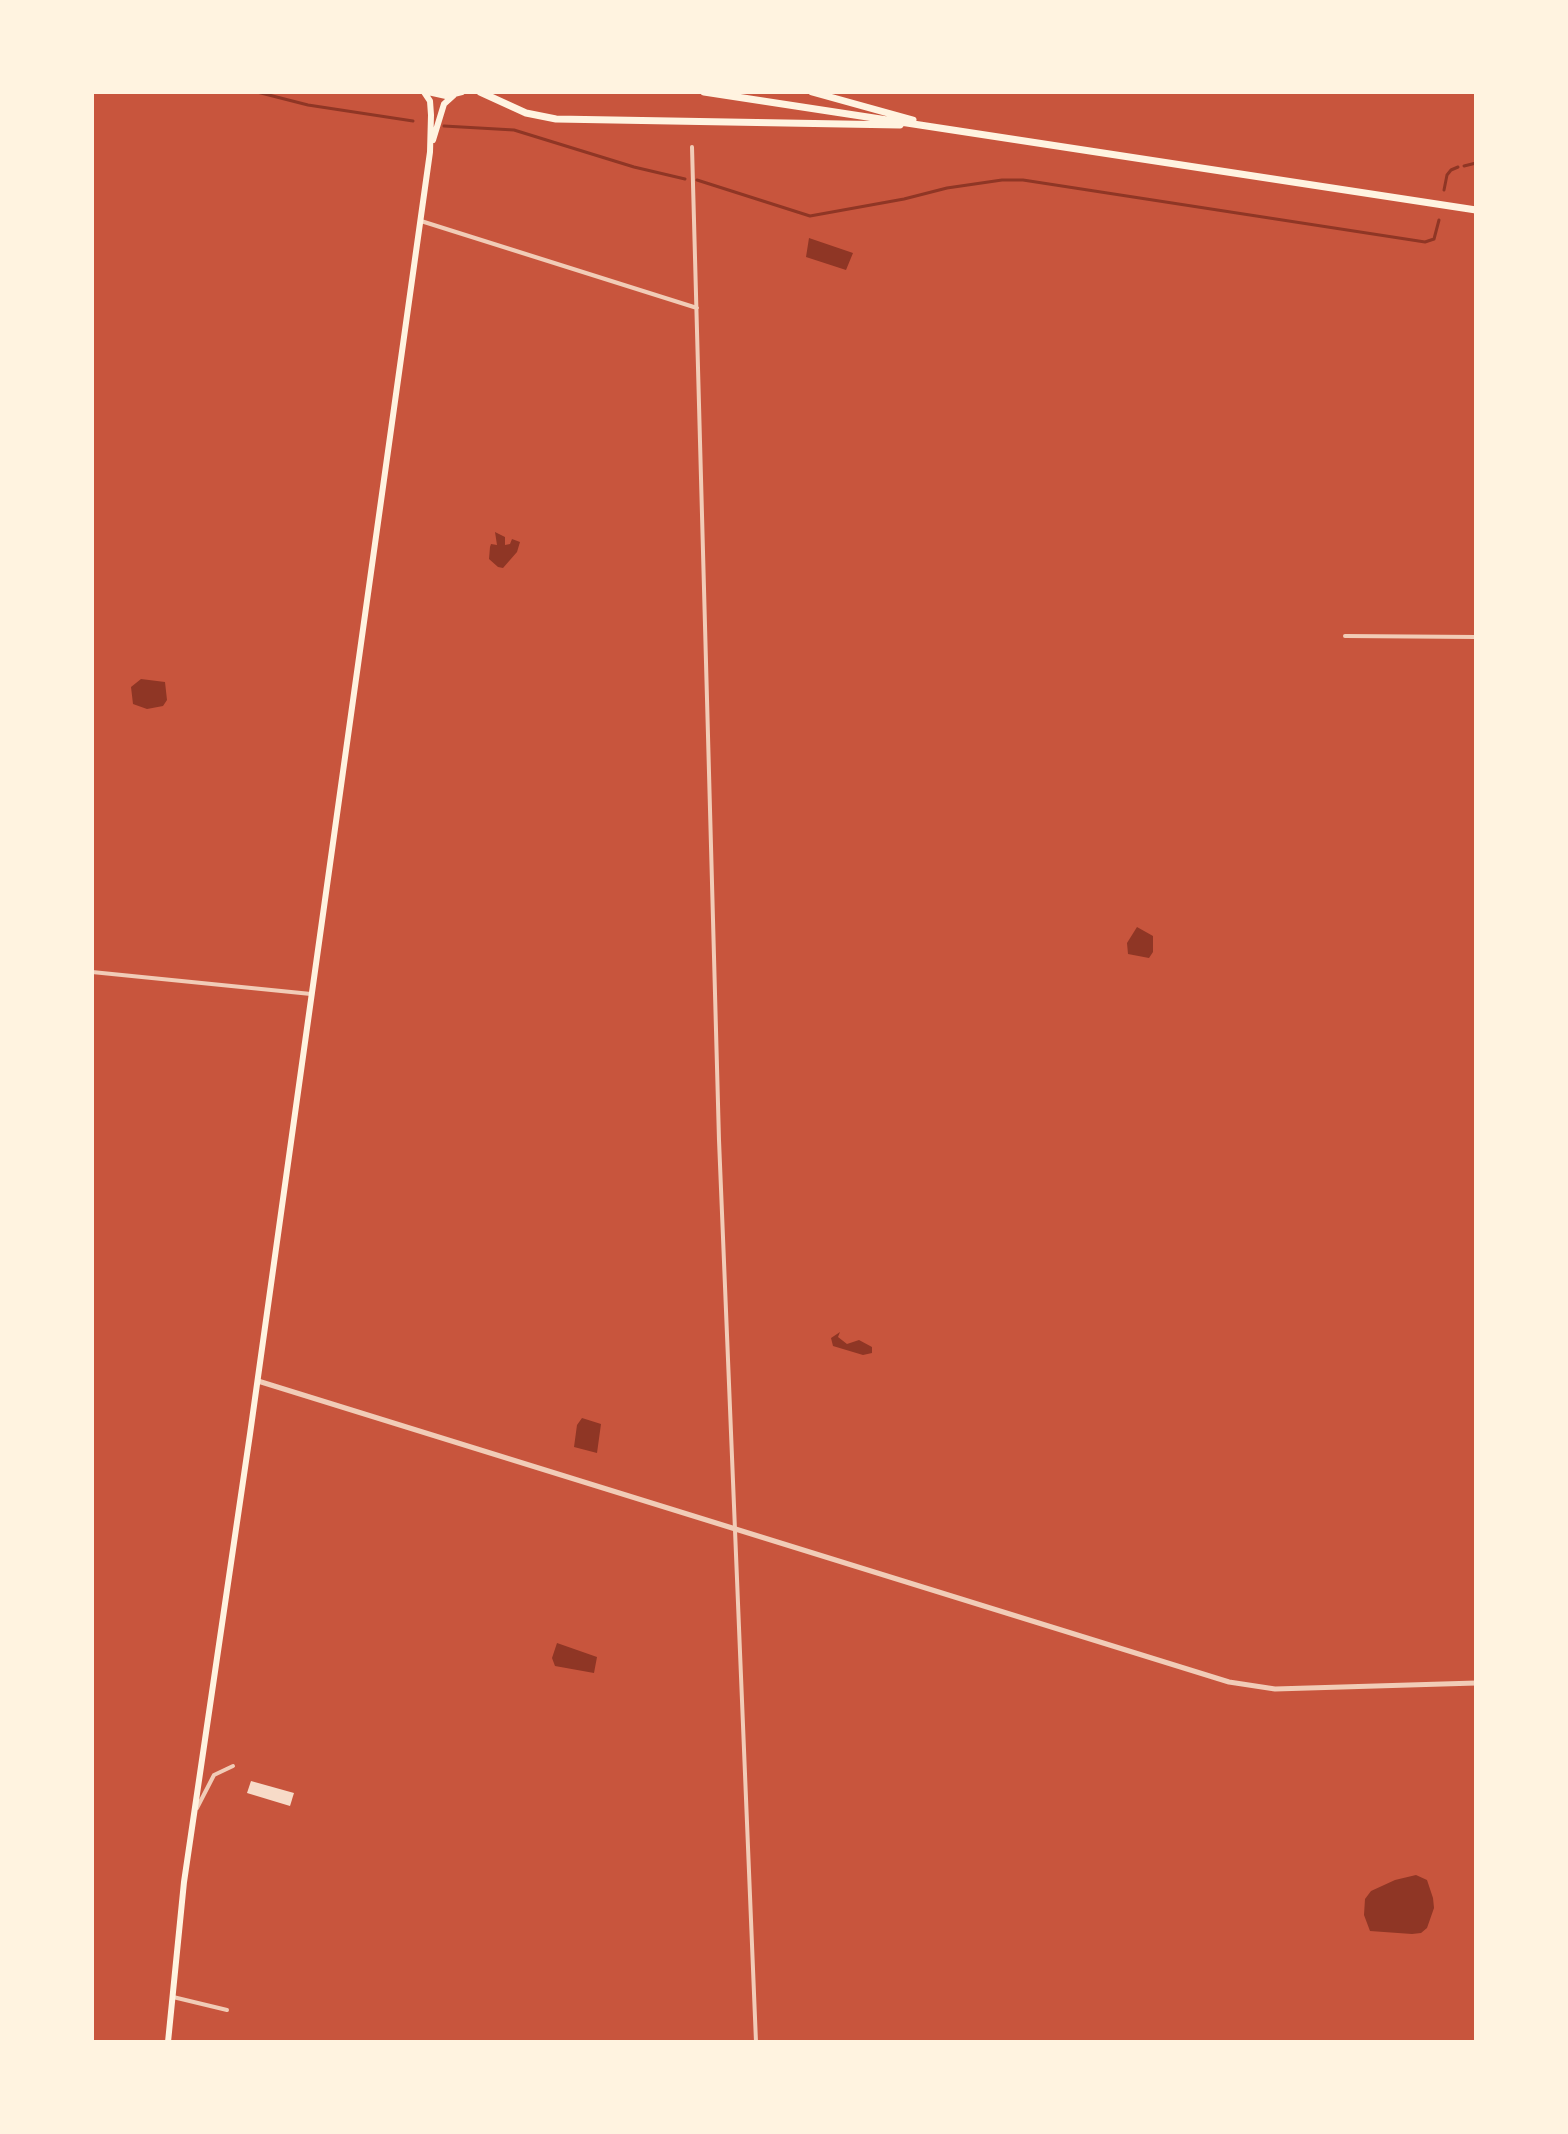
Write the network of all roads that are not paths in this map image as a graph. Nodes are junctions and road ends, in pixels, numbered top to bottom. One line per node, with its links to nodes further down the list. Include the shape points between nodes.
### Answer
1 (426, 92): 6 (main road); 9 (main road)
2 (462, 92): 6 (main road)
3 (480, 92): 7 (main road, via 526,113 556,119)
4 (704, 92): 7 (main road)
5 (812, 92): 7 (main road)
6 (454, 95): 9 (main road, via 444,104)
7 (930, 126): 10 (main road)
8 (692, 147): 12 (street)
9 (430, 152): 11 (main road)
10 (1476, 210)
11 (421, 221): 12 (street); 16 (main road)
12 (697, 308): 18 (street)
13 (1345, 636): 14 (street)
14 (1476, 637)
15 (92, 972): 16 (street)
16 (311, 994): 17 (main road)
17 (258, 1381): 18 (street); 21 (main road)
18 (736, 1531): 19 (street, via 1245,1686); 25 (street)
19 (1476, 1683)
20 (233, 1766): 21 (street, via 214,1775)
21 (196, 1810): 22 (main road)
22 (171, 1996): 23 (street); 24 (main road)
23 (227, 2010)
24 (168, 2042)
25 (756, 2042)

